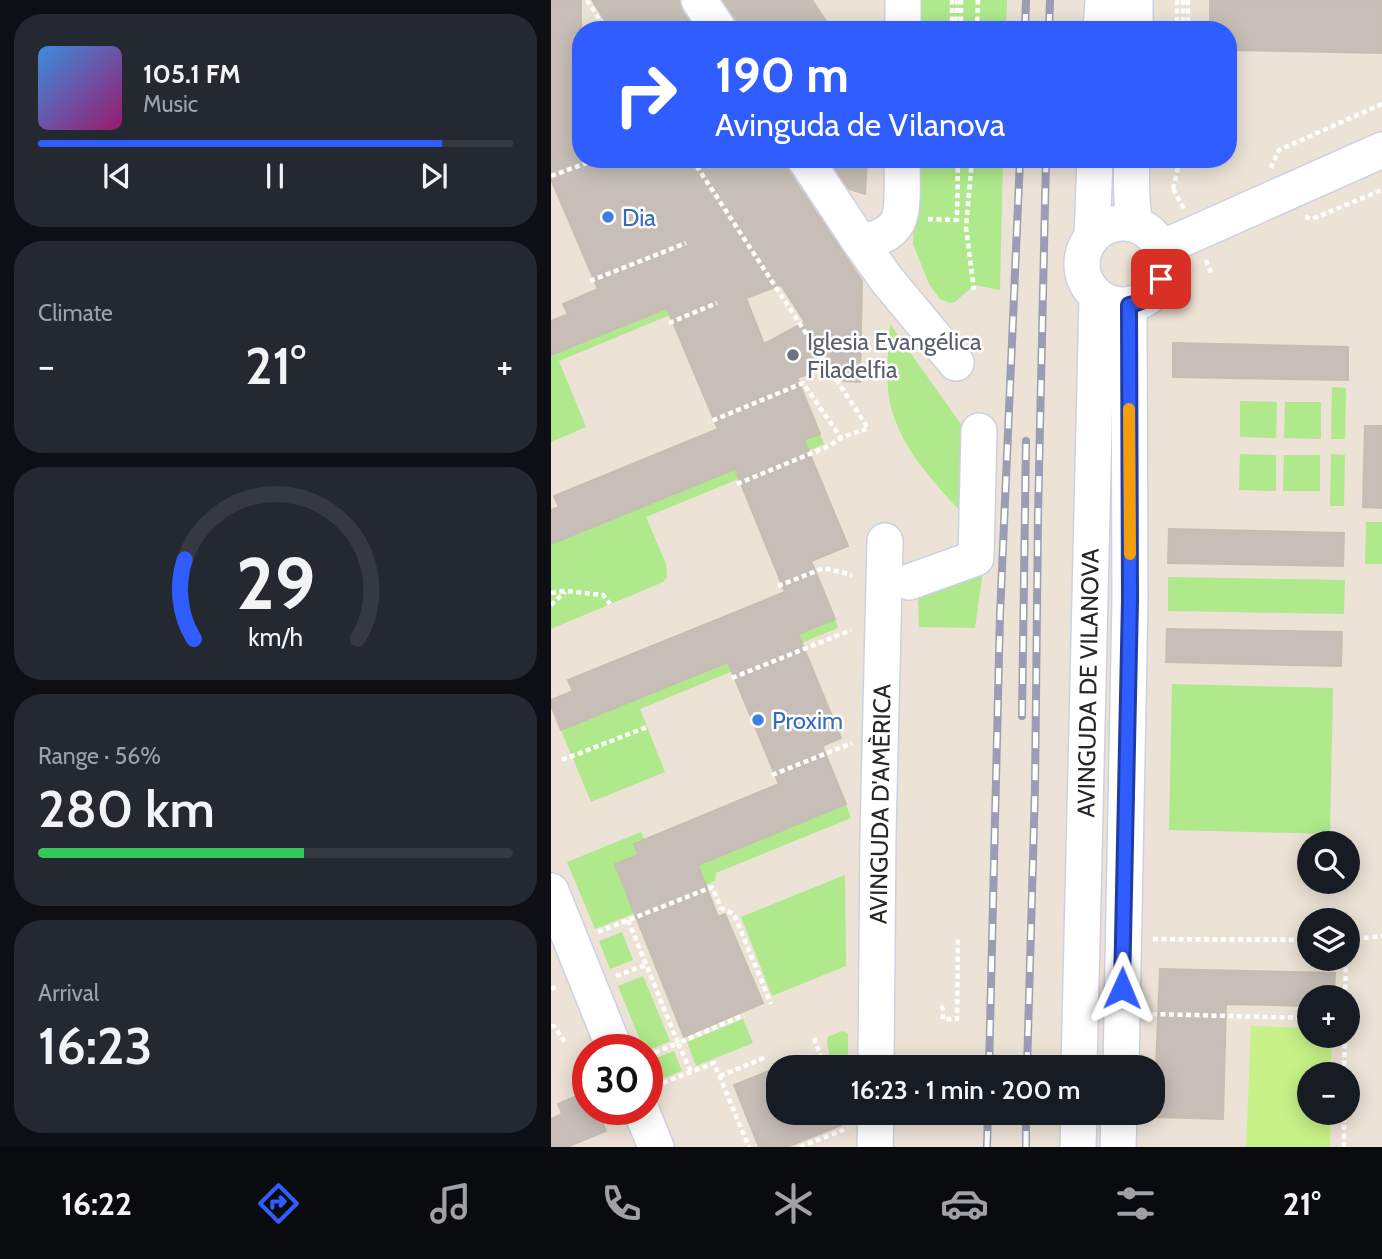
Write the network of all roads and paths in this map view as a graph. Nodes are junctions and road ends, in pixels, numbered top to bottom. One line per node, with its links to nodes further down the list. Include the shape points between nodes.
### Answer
1 (587, 0): 10 (path)
2 (699, 0): 11 (street)
3 (903, 0): 12 (street)
4 (957, 0): 13 (path); 14 (path)
5 (978, 0): 15 (path)
6 (1103, 0): 16 (street)
7 (1135, 0): 17 (street)
8 (1176, 0): 18 (path)
9 (1185, 0): 19 (path); 20 (path)
10 (600, 21)
11 (713, 21)
12 (903, 21)
13 (956, 21)
14 (956, 21)
15 (977, 21)
16 (1102, 21)
17 (1135, 21)
18 (1177, 21)
19 (1184, 21)
20 (1187, 21)
21 (1382, 104): 33 (path, via 1279,150)
22 (1382, 150): 42 (street)
23 (572, 168): 32 (path)
24 (698, 168): 51 (path, via 868,428)
25 (811, 168): 40 (street)
26 (902, 168): 40 (street, via 898,221 886,234)
27 (957, 168): 36 (path)
28 (971, 168): 38 (path)
29 (1095, 168): 39 (street, AVINGUDA DE VILANOVA)
30 (1132, 168): 37 (street)
31 (1178, 168): 34 (path, via 1173,189)
32 (551, 176)
33 (1267, 178)
34 (1185, 210)
35 (924, 219): 36 (path)
36 (957, 220): 38 (path)
37 (1135, 224): 39 (street, via 1106,226); 42 (street, via 1146,229)
38 (966, 227): 44 (path)
39 (1092, 237): 45 (street, AVINGUDA DE VILANOVA, via 1082,264 1084,281 1089,290)
40 (860, 242): 48 (street)
41 (686, 243): 43 (path)
42 (1162, 248): 45 (street, via 1165,266 1156,290 1144,302)
43 (590, 281)
44 (974, 290)
45 (1113, 302): 92 (street, AVINGUDA DE VILANOVA); 93 (street, AVINGUDA DE VILANOVA, via 1130,600)
46 (717, 303): 47 (path)
47 (669, 323)
48 (956, 363)
49 (709, 422): 51 (path, via 803,383)
50 (979, 431): 55 (street, via 976,558)
51 (841, 438): 52 (path)
52 (737, 484)
53 (885, 541): 91 (street, AVINGUDA D'AMÈRICA)
54 (851, 575): 56 (path, via 824,568)
55 (909, 582)
56 (778, 586)
57 (565, 591): 58 (path); 59 (path, via 603,595); 60 (path)
58 (551, 593)
59 (610, 604)
60 (551, 605)
61 (851, 630): 62 (path)
62 (732, 678)
63 (647, 727): 65 (path)
64 (852, 743): 66 (path)
65 (562, 761)
66 (772, 775)
67 (551, 891): 85 (street)
68 (628, 920): 69 (path); 75 (path); 79 (path, via 712,887 721,908 734,914)
69 (591, 935)
70 (1382, 936): 73 (path)
71 (958, 939): 80 (path, via 957,1019 943,1019)
72 (1148, 939): 74 (path)
73 (1360, 939)
74 (1297, 940)
75 (646, 965): 76 (path); 88 (path)
76 (609, 979)
77 (558, 986): 78 (path)
78 (551, 989)
79 (771, 1004)
80 (941, 1006)
81 (1144, 1014): 83 (path)
82 (745, 1015): 88 (path)
83 (1297, 1018)
84 (551, 1026): 87 (path)
85 (609, 1034)
86 (814, 1038): 90 (path)
87 (565, 1042)
88 (678, 1043): 89 (path); 95 (path)
89 (663, 1049)
90 (820, 1055)
91 (876, 1055)
92 (1080, 1055)
93 (1121, 1055)
94 (764, 1058): 96 (path)
95 (691, 1072): 96 (path, via 714,1063); 97 (path)
96 (720, 1076): 104 (path)
97 (663, 1089)
98 (652, 1125): 103 (street)
99 (1079, 1125): 106 (street)
100 (1119, 1125): 107 (street)
101 (1344, 1125): 108 (path)
102 (866, 1129): 105 (path)
103 (656, 1147)
104 (749, 1147)
105 (800, 1147)
106 (1078, 1147)
107 (1118, 1147)
108 (1344, 1147)

